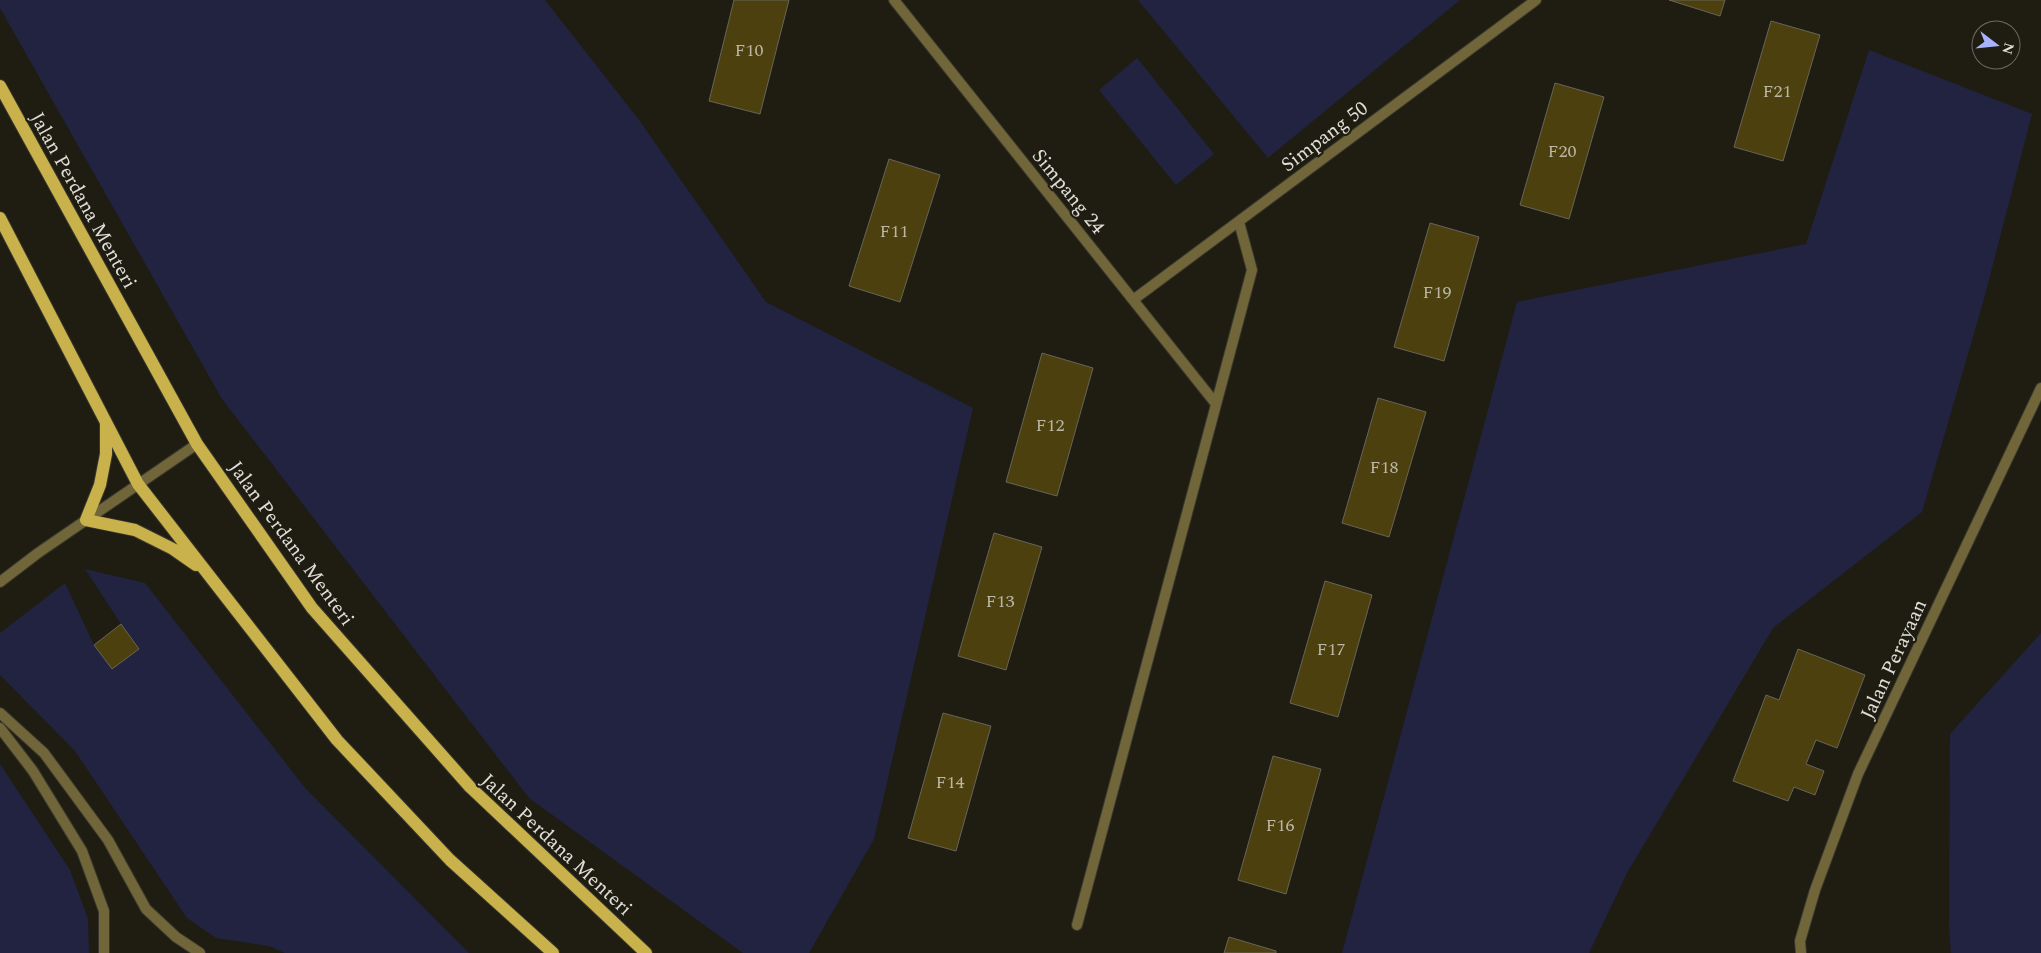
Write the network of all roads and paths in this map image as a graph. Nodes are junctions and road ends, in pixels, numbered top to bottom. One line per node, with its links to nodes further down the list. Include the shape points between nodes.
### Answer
1 (894, 0): 6 (street, Simpang 24)
2 (1536, 0): 5 (street, Simpang 50)
3 (0, 86): 10 (main road, Jalan Perdana Menteri)
4 (0, 218): 9 (main road)
5 (1239, 222): 6 (street, Simpang 50); 8 (street, via 1252,270)
6 (1133, 300): 8 (street, Simpang 24)
7 (2041, 388): 22 (street, Jalan Perayaan, via 1858,774 1815,890 1800,941)
8 (1216, 404): 17 (street)
9 (106, 422): 11 (main road); 12 (main road, via 106,454 100,485)
10 (197, 444): 11 (street); 21 (main road, Jalan Perdana Menteri, via 325,623 470,787)
11 (138, 484): 12 (street); 13 (main road)
12 (86, 520): 13 (main road, via 136,530); 14 (street)
13 (204, 570): 20 (main road, via 337,740 450,860)
14 (0, 582)
15 (0, 713): 19 (street, via 44,753 108,840 146,909 176,937)
16 (0, 728): 18 (street, via 32,771 82,850 104,911)
17 (1077, 925)
18 (104, 953)
19 (200, 953)
20 (553, 953)
21 (646, 953)
22 (1800, 953)

